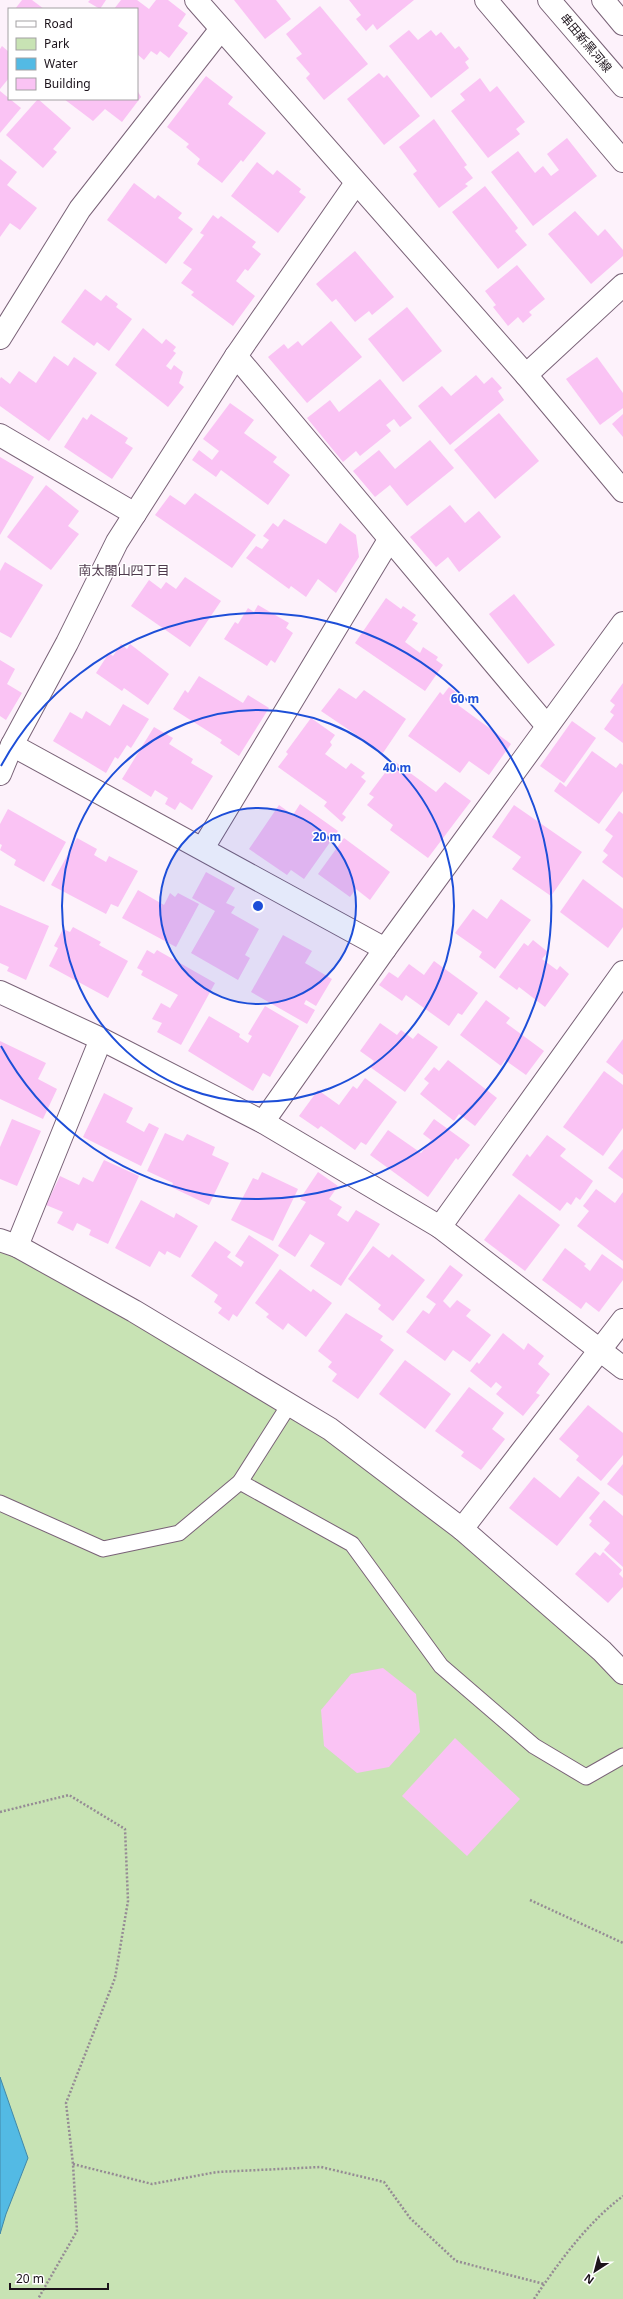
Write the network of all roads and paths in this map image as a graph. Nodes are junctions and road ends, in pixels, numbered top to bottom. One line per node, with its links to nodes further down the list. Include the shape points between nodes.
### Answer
1 (196, 0): 6 (street)
2 (486, 0): 8 (street)
3 (549, 0): 7 (street, 串田新黒河線)
4 (603, 0): 5 (street)
5 (623, 24)
6 (221, 29): 9 (street); 11 (street, via 80,209)
7 (623, 86)
8 (623, 161)
9 (356, 184): 12 (street); 13 (street)
10 (623, 285): 13 (street)
11 (0, 338)
12 (236, 356): 16 (street); 17 (street)
13 (526, 375): 15 (street)
14 (0, 436): 16 (street)
15 (623, 491)
16 (134, 514): 20 (street)
17 (389, 540): 19 (street); 22 (street)
18 (623, 623): 19 (street)
19 (547, 726): 23 (street)
20 (12, 745): 21 (street); 22 (street)
21 (0, 774)
22 (203, 848): 23 (street)
23 (384, 949): 27 (street)
24 (623, 972): 28 (street)
25 (0, 992): 26 (street)
26 (101, 1039): 27 (street); 29 (street)
27 (262, 1122): 28 (street)
28 (440, 1227): 31 (street)
29 (8, 1243): 33 (street, via 134,1311)
30 (623, 1320): 31 (street)
31 (601, 1350): 32 (street); 36 (street)
32 (623, 1368)
33 (289, 1405): 34 (lane); 36 (street, via 330,1429)
34 (240, 1482): 35 (lane, via 179,1533 104,1549); 38 (lane, via 352,1544 441,1666 534,1746 586,1777)
35 (0, 1503)
36 (462, 1529): 37 (street, via 602,1651)
37 (623, 1673)
38 (623, 1756)
39 (0, 1812): 42 (path, via 69,1795 124,1829 128,1901 115,1978 66,2103)
40 (530, 1900): 41 (path)
41 (623, 1943)
42 (73, 2164): 44 (path, via 152,2184 217,2172 321,2167 384,2182 410,2218 456,2261); 45 (path, via 77,2231)
43 (623, 2196): 44 (path, via 612,2204 560,2261)
44 (544, 2284): 46 (path)
45 (38, 2299)
46 (534, 2299)

